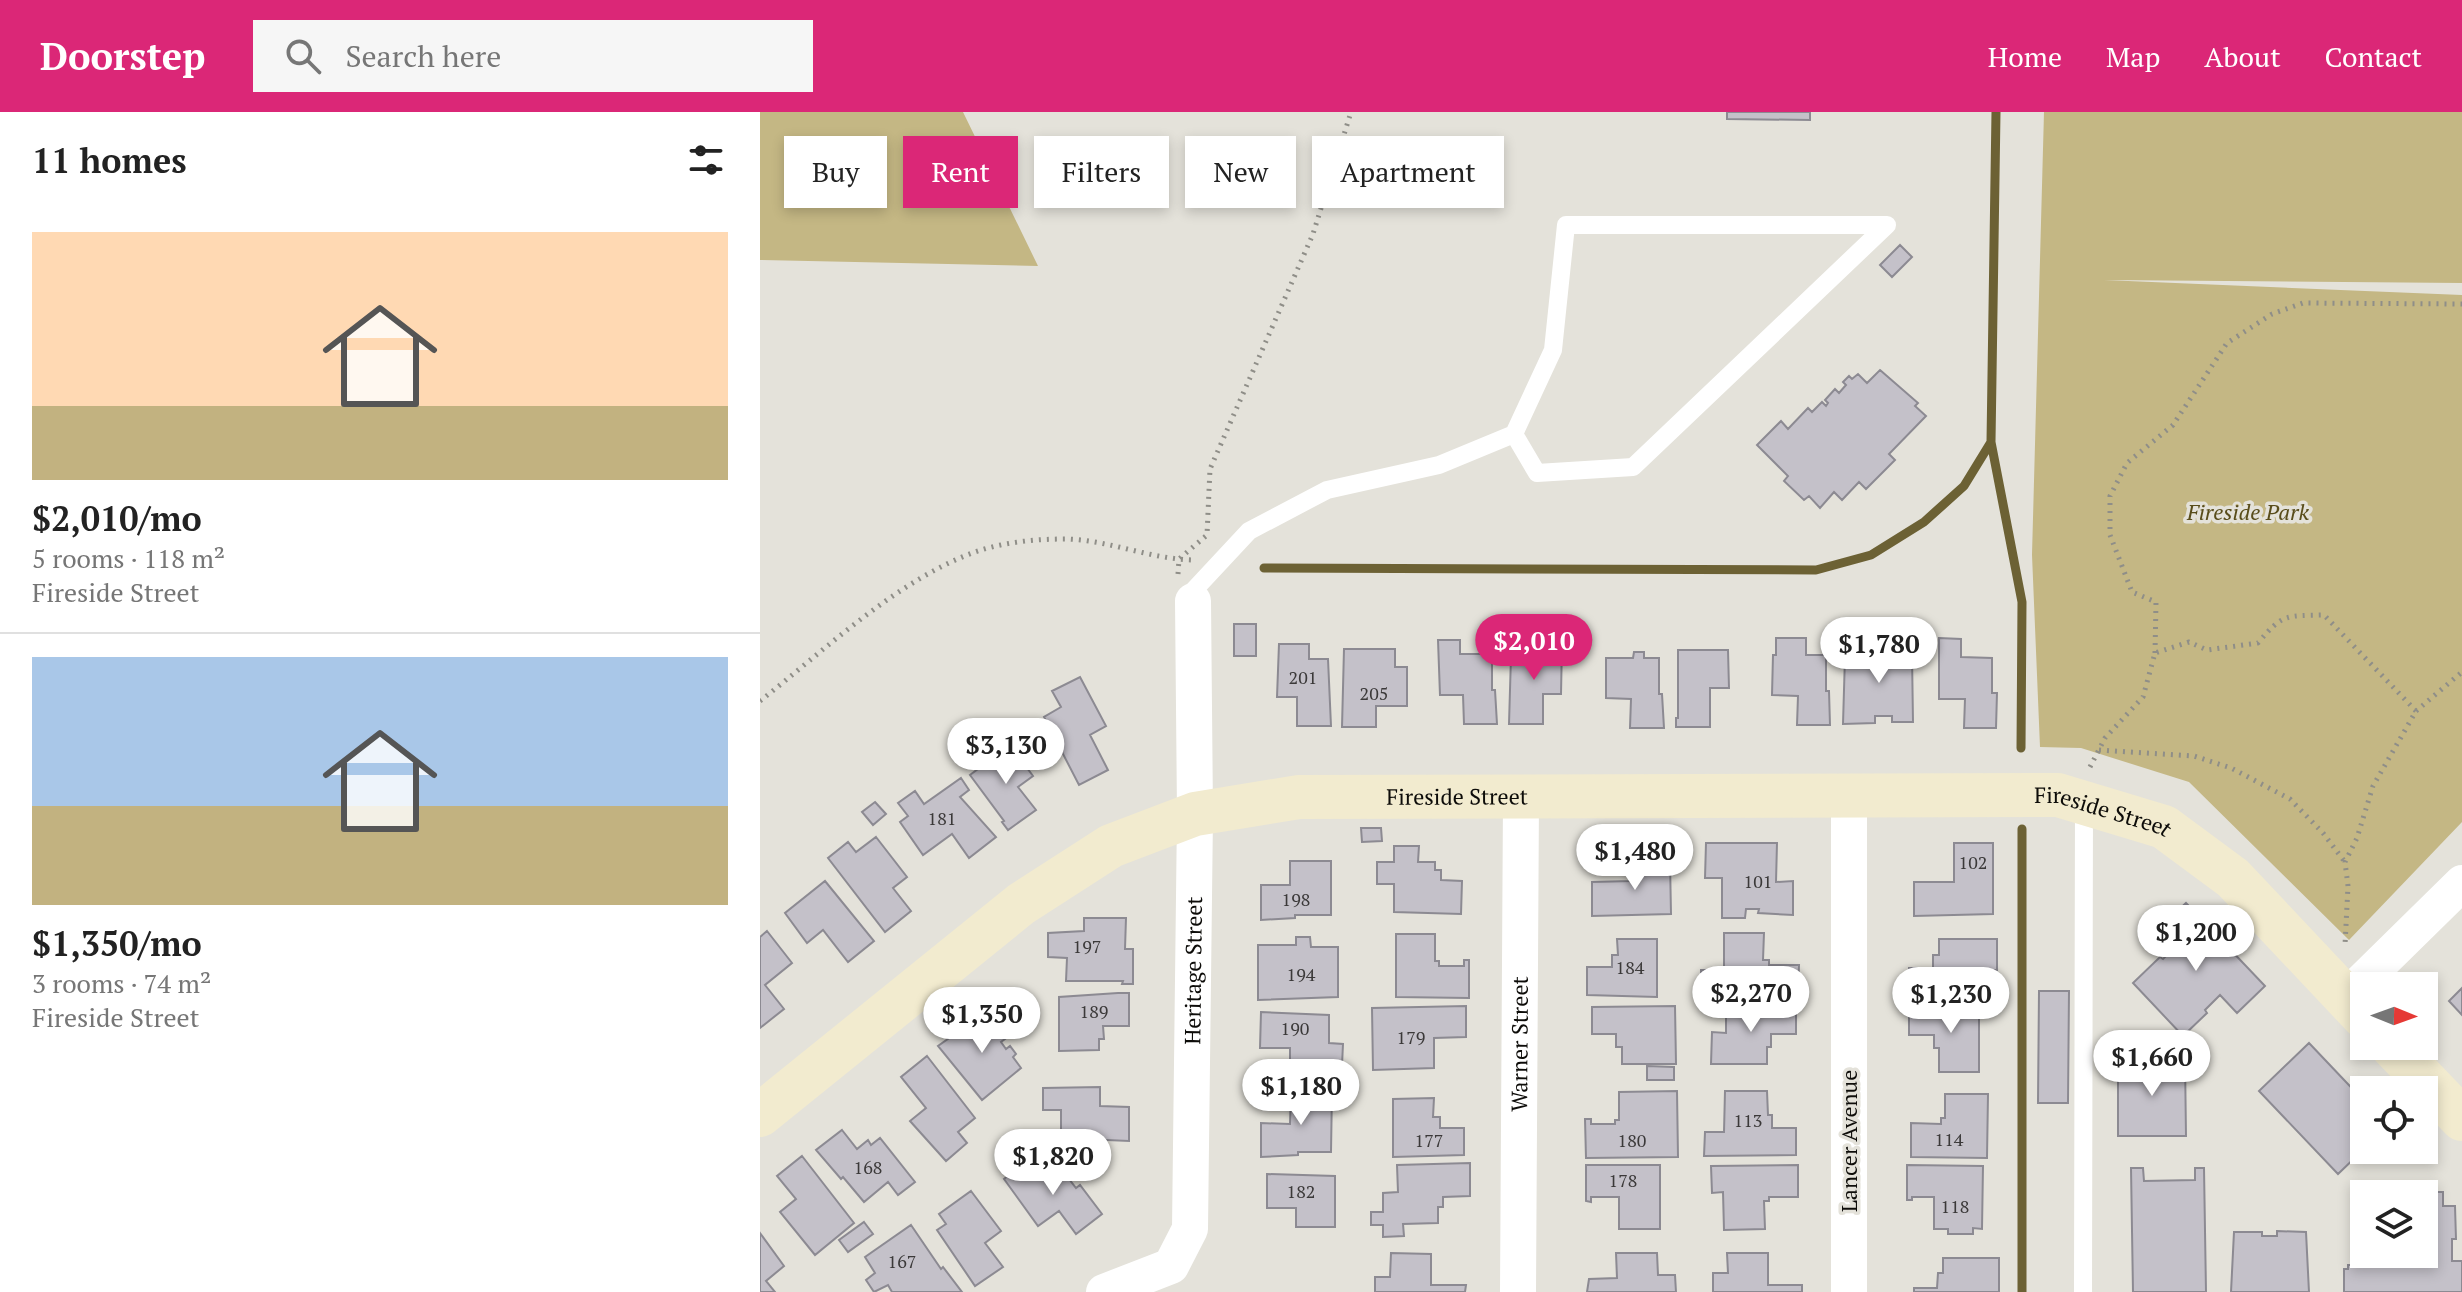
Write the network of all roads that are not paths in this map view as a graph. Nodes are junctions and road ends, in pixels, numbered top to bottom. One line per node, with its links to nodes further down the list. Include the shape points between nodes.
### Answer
1 (1514, 434): 1 (lane, via 1537,473 1633,467 1887,225 1566,225 1553,350); 2 (lane, via 1439,465 1327,490 1249,531 1194,590)
2 (1193, 601): 6 (street, Heritage Street)
3 (1849, 797): 4 (street, Fireside Street); 5 (street, Fireside Street, via 2058,795); 15 (street, Lancer Avenue)
4 (1521, 798): 6 (street, Fireside Street, via 1299,797); 14 (street, Warner Street)
5 (2084, 801): 9 (street, Fireside Street, via 2164,827 2233,878); 16 (lane)
6 (1195, 814): 11 (street, Fireside Street, via 1111,846 1021,904); 13 (street, Heritage Street, via 1190,1229 1171,1266)
7 (2462, 883): 8 (street)
8 (2386, 972)
9 (2350, 1003)
10 (2405, 1060): 12 (street)
11 (760, 1115)
12 (2462, 1119)
13 (1104, 1292)
14 (1518, 1292)
15 (1849, 1292)
16 (2083, 1292)

